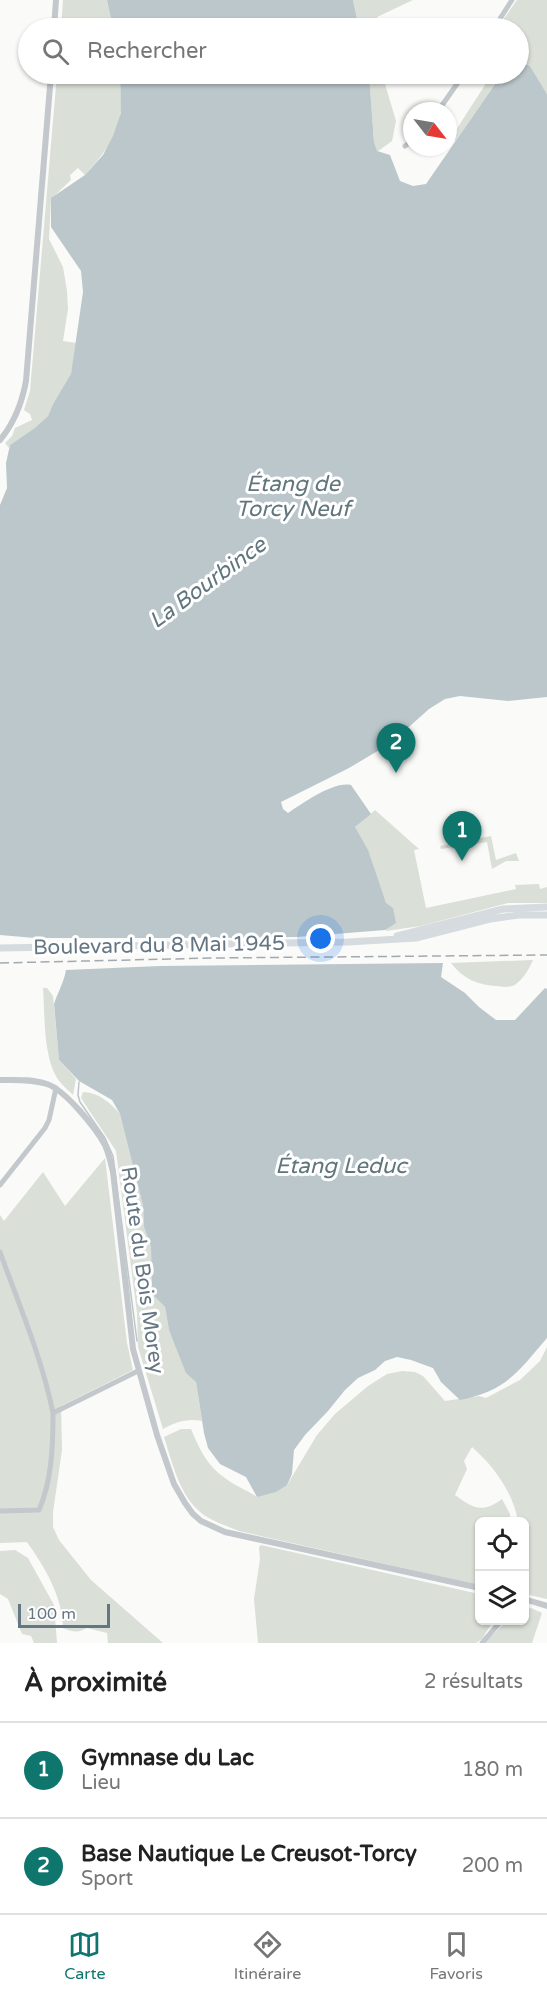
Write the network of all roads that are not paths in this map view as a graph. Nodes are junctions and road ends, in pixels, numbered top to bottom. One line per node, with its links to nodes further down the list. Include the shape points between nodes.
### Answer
1 (56, 0): 3 (street)
2 (512, 0): 4 (street)
3 (55, 18)
4 (500, 18)
5 (50, 84): 8 (street, via 26,381 18,411)
6 (457, 84): 7 (street)
7 (444, 102)
8 (0, 440)
9 (547, 907): 11 (main road, Boulevard du 8 Mai 1945, via 503,909)
10 (547, 915): 11 (main road, Boulevard du 8 Mai 1945, via 490,919 416,938)
11 (389, 939): 12 (main road, Boulevard du 8 Mai 1945)
12 (0, 948)
13 (0, 1080): 14 (street, via 37,1082)
14 (56, 1088): 15 (street, via 49,1120); 17 (street, Route du Bois Morey, via 104,1143 109,1155)
15 (0, 1185)
16 (0, 1252): 18 (street, via 38,1356)
17 (138, 1371): 18 (street); 20 (street, Route du Bois Morey, via 174,1484 201,1521 245,1537)
18 (52, 1413): 19 (street, via 53,1441 46,1493 39,1510)
19 (0, 1511)
20 (475, 1587)
21 (529, 1600): 22 (street)
22 (547, 1606)
23 (498, 1625): 24 (street)
24 (482, 1643)

